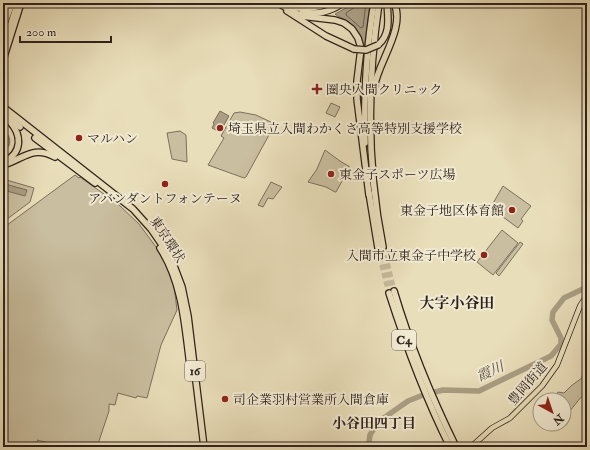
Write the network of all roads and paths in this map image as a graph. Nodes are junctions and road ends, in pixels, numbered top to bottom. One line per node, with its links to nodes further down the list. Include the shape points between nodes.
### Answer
1 (13, 3): 13 (highway); 14 (highway)
2 (18, 3): 15 (highway)
3 (22, 3): 16 (highway)
4 (277, 3): 10 (highway, bridge, via 293,16 341,44 366,50 383,40 387,31); 24 (highway, via 301,16 335,20 352,29 358,38 361,48 357,81 358,99)
5 (282, 3): 12 (highway)
6 (329, 3): 12 (highway, via 309,9)
7 (343, 3): 12 (highway, via 312,14)
8 (374, 3): 24 (highway, via 365,106)
9 (379, 3): 19 (highway)
10 (387, 3)
11 (394, 3): 19 (highway, via 397,13 396,29 376,79)
12 (289, 7)
13 (3, 27)
14 (3, 39)
15 (3, 48)
16 (3, 60)
17 (3, 104): 21 (highway)
18 (3, 108): 21 (highway, 東京環状 / 16)
19 (370, 108): 24 (highway, via 381,248)
20 (3, 114): 22 (highway, via 16,129 19,141 14,155); 23 (highway, 東京環状 / 16)
21 (18, 120): 29 (highway, 東京環状 / 16, via 132,209 151,229 171,258 182,287 188,316)
22 (3, 164): 23 (highway, via 40,152)
23 (68, 164): 28 (highway, 東京環状 / 16, via 132,213 156,241 167,260 182,304)
24 (369, 195)
25 (391, 292): 27 (highway, C4)
26 (587, 295): 32 (main road, 豊岡街道, via 580,306 557,365 542,386 510,418 492,428)
27 (425, 386): 30 (highway, C4); 31 (highway, C4)
28 (200, 447)
29 (204, 447)
30 (450, 447)
31 (456, 447)
32 (471, 447)

